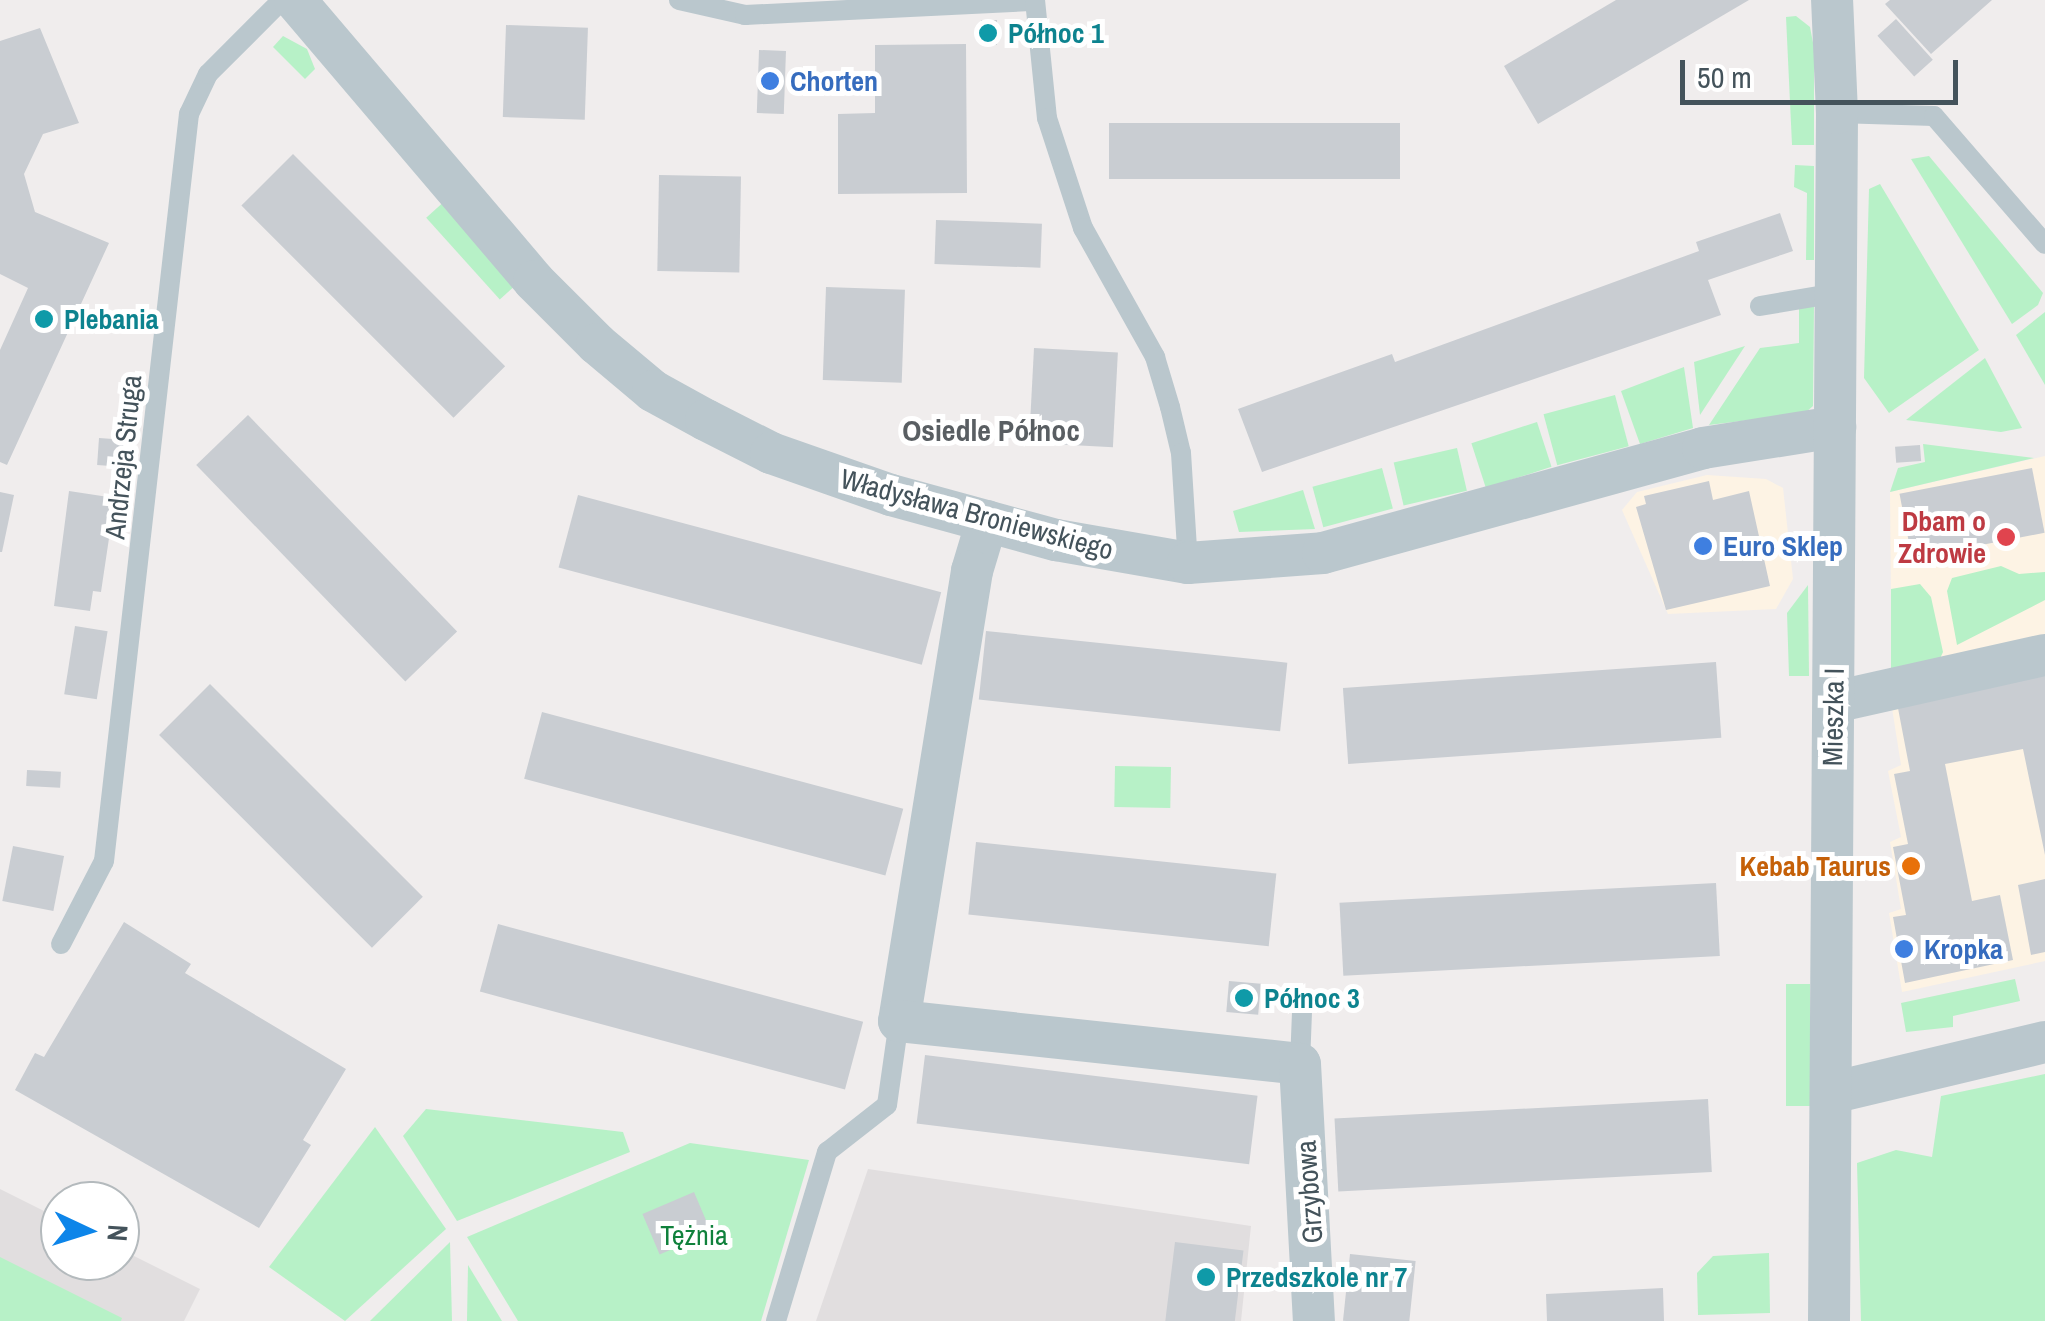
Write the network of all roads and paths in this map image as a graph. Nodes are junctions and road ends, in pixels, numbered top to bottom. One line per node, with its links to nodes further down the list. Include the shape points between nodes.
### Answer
1 (282, 0): 15 (lane, Andrzeja Struga, via 208,74 189,114 104,860)
2 (295, 0): 11 (street, Władysława Broniewskiego, via 534,281 653,390 772,453)
3 (680, 0): 4 (lane, via 745,15)
4 (1035, 0): 12 (lane, via 1047,118 1077,210 1155,357 1170,407 1181,453)
5 (1832, 0): 6 (street, Mieszka I)
6 (1837, 113): 7 (lane, via 1934,116); 8 (street, Mieszka I)
7 (2045, 244)
8 (1836, 293): 9 (lane); 10 (street, Mieszka I)
9 (1760, 306)
10 (1835, 427): 12 (street, Władysława Broniewskiego, via 1703,448 1323,553); 14 (street, Mieszka I)
11 (987, 521): 12 (street, Władysława Broniewskiego); 17 (street, via 972,571)
12 (1188, 563)
13 (2045, 654): 14 (street)
14 (1834, 702): 20 (street, Mieszka I)
15 (61, 944)
16 (1302, 1011): 19 (lane)
17 (899, 1022): 19 (street); 21 (lane, via 887,1105 827,1152)
18 (2045, 1042): 20 (street)
19 (1300, 1064): 22 (street, Grzybowa)
20 (1831, 1094): 23 (street, Mieszka I)
21 (776, 1321)
22 (1314, 1321)
23 (1829, 1321)

